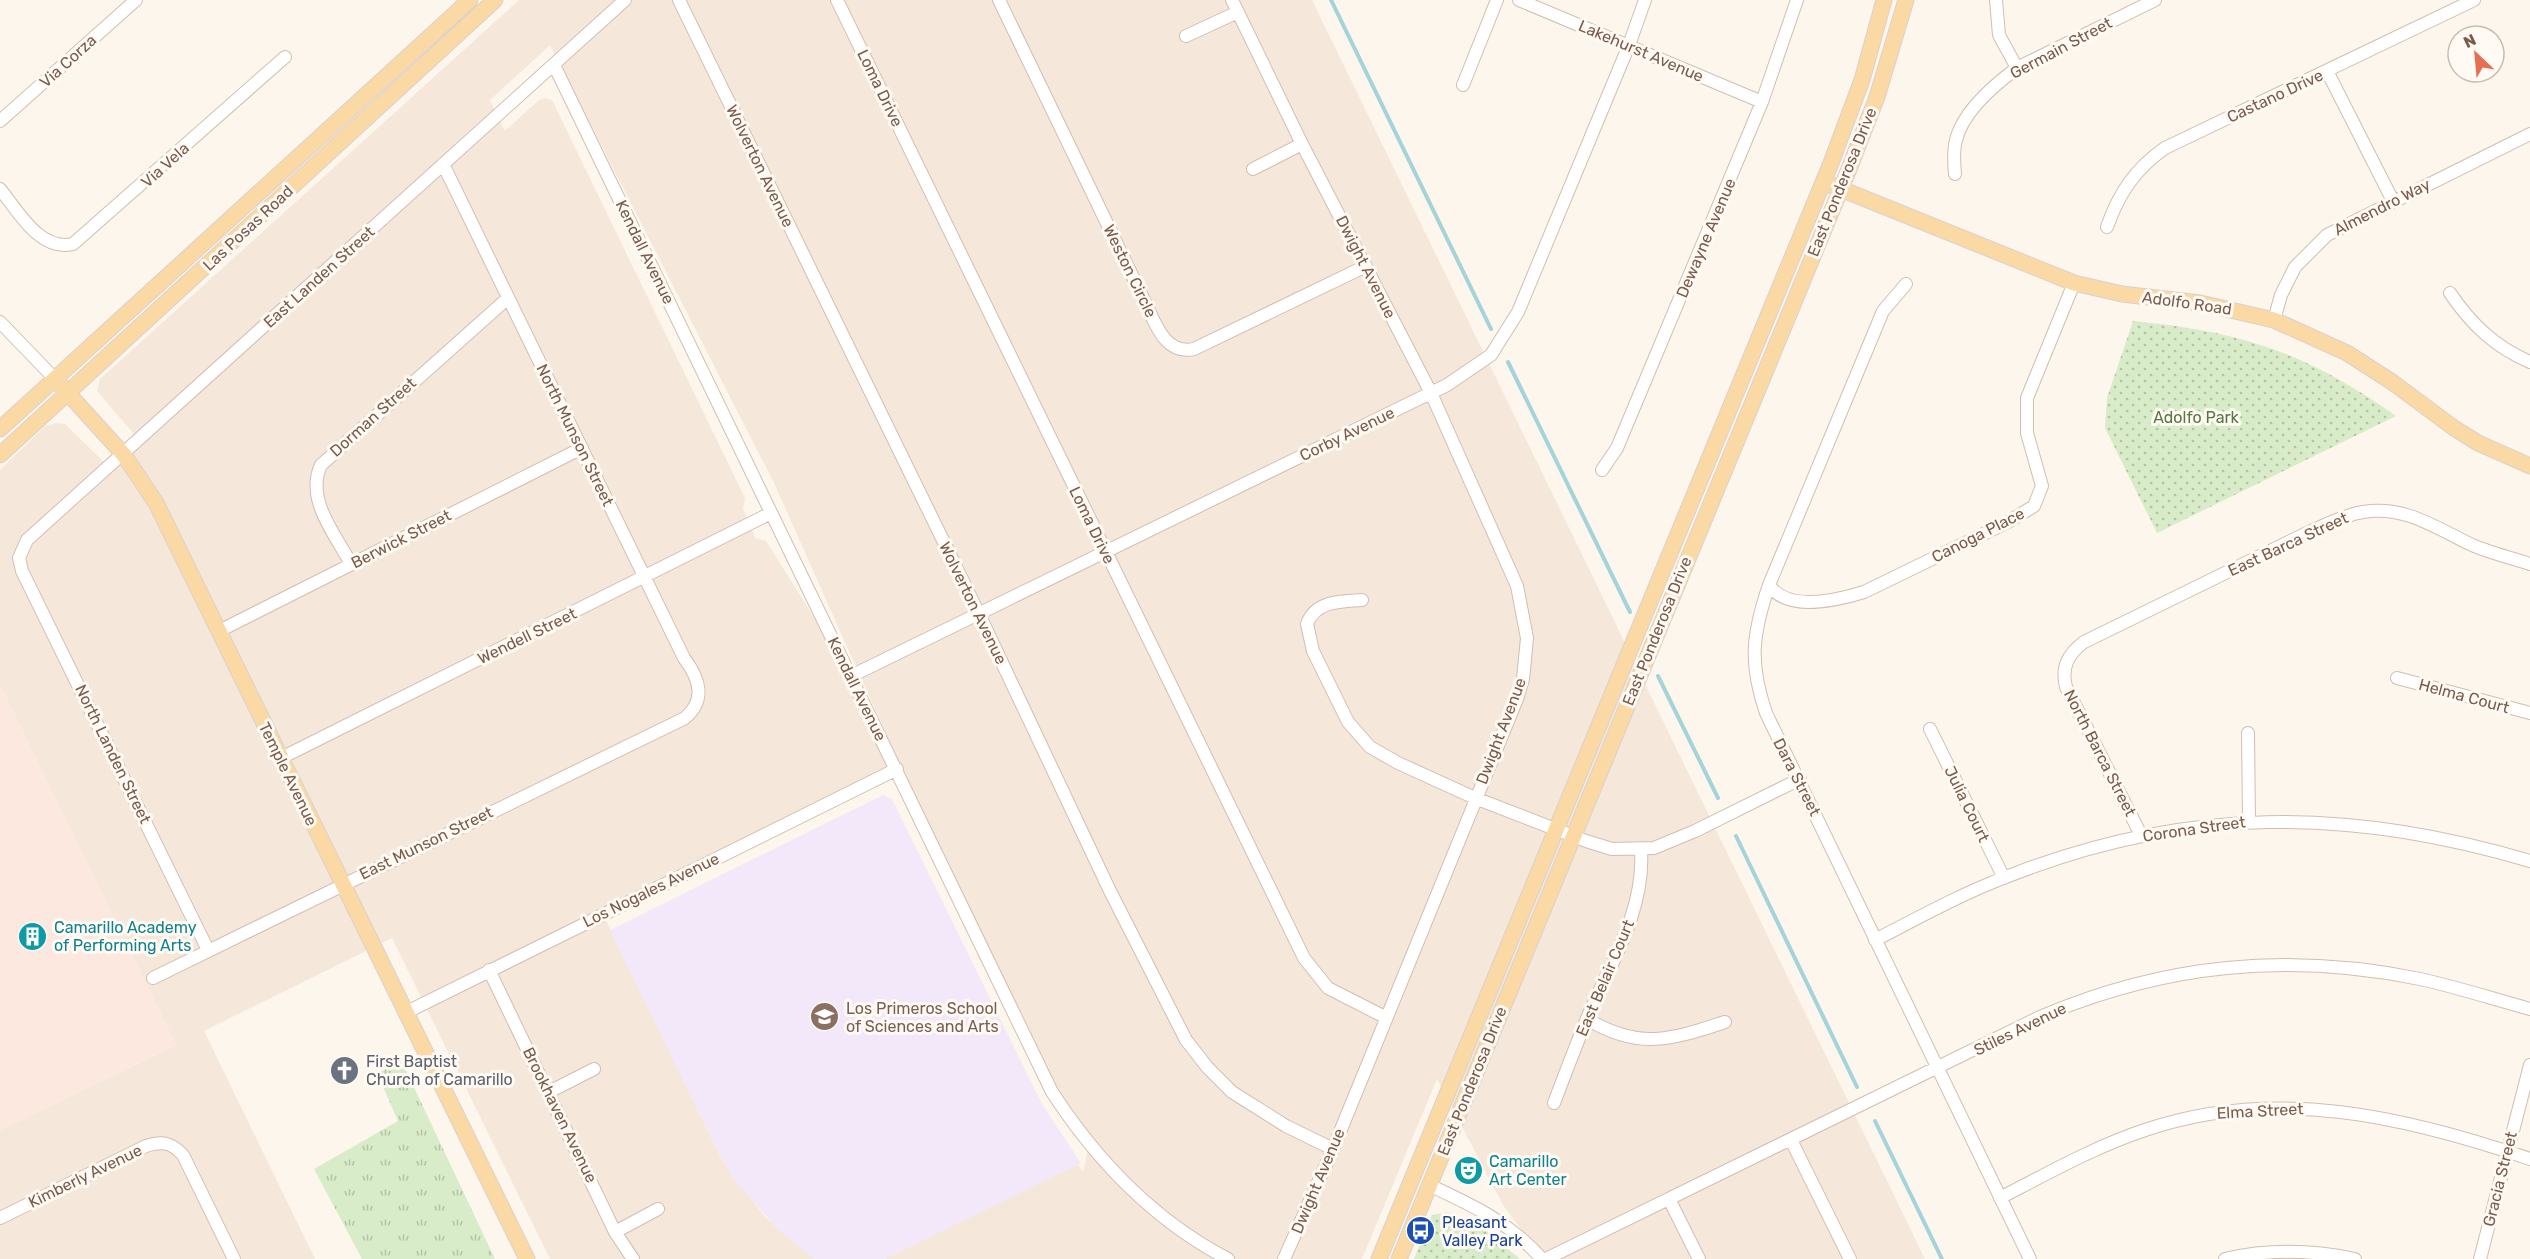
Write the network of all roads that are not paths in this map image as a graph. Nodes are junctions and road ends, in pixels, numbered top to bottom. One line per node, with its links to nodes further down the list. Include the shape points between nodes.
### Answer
1 (136, 0): 27 (street, Via Corza)
2 (470, 0): 46 (main road, Las Posas Road)
3 (625, 0): 22 (street, East Landen Street)
4 (679, 0): 63 (street, Wolverton Avenue)
5 (837, 0): 56 (street, Loma Drive)
6 (999, 0): 38 (street, Weston Circle, via 1168,343 1179,350 1194,349)
7 (1232, 0): 18 (street, Dwight Avenue)
8 (1497, 0): 25 (street)
9 (1519, 0): 20 (street, Lakehurst Avenue)
10 (1645, 0): 20 (street, Corby Avenue)
11 (1797, 0): 26 (street, Dewayne Avenue)
12 (1884, 0): 33 (main road, East Ponderosa Drive, via 1862,80)
13 (1906, 0): 35 (main road, East Ponderosa Drive, via 1877,97)
14 (1996, 0): 23 (street, via 1999,35)
15 (2155, 0): 23 (street, Germain Street)
16 (2474, 0): 24 (street, Castano Drive)
17 (490, 2): 47 (main road, Las Posas Road)
18 (1238, 12): 19 (street); 29 (street, Dwight Avenue)
19 (1186, 36)
20 (1629, 45): 26 (street, Lakehurst Avenue); 48 (street, Corby Avenue, via 1518,312 1491,355 1470,372)
21 (285, 57): 34 (street, Via Vela, via 73,244 58,246 37,233)
22 (554, 65): 30 (street, East Landen Street); 55 (street, Kendall Avenue)
23 (2017, 68): 32 (street, Germain Street, via 1972,110 1956,137)
24 (2327, 71): 36 (street); 37 (street, Castano Drive, via 2177,141 2153,157 2124,188)
25 (1463, 85)
26 (1762, 102): 54 (street, Dewayne Avenue, via 1617,448)
27 (0, 121)
28 (2530, 134): 36 (street, Almendro Way)
29 (1302, 144): 31 (street); 38 (street, Dwight Avenue)
30 (443, 165): 42 (street, North Munson Street); 51 (street, East Landen Street)
31 (1252, 169)
32 (1955, 174)
33 (1824, 182): 35 (main road, Adolfo Road); 77 (main road, East Ponderosa Drive)
34 (0, 189)
35 (1840, 189): 39 (main road, Adolfo Road); 79 (main road, East Ponderosa Drive)
36 (2393, 201): 43 (street, Almendro Way, via 2339,228 2309,250 2288,279)
37 (2108, 227)
38 (1366, 266): 48 (street, Dwight Avenue)
39 (2074, 283): 43 (main road, Adolfo Road, via 2122,294 2200,303); 61 (street, Canoga Place, via 2027,398 2027,433 2042,486 2034,506 1846,598 1805,601 1781,596)
40 (1906, 284): 61 (street, Dara Street, via 1883,311)
41 (2450, 293): 45 (street, via 2482,333)
42 (508, 298): 50 (street, North Munson Street); 58 (street, Dorman Street, via 321,465 315,482 316,500)
43 (2274, 320): 53 (main road, Adolfo Road, via 2347,353 2478,443)
44 (0, 322): 46 (street, Temple Avenue)
45 (2530, 362)
46 (55, 379): 47 (main road, Temple Avenue); 49 (main road, Las Posas Road)
47 (68, 393): 51 (main road, Temple Avenue); 52 (main road, Las Posas Road)
48 (1431, 393): 56 (street, Corby Avenue); 75 (street, Dwight Avenue, via 1517,586 1525,619 1527,657 1523,679)
49 (0, 429)
50 (582, 448): 58 (street, Berwick Street); 60 (street, North Munson Street)
51 (124, 454): 57 (street, East Landen Street, via 27,540); 64 (main road, Temple Avenue, via 156,503)
52 (0, 455)
53 (2530, 466)
54 (1602, 470)
55 (771, 513): 60 (street, Wendell Street); 66 (street, Kendall Avenue)
56 (1105, 552): 63 (street, Corby Avenue); 90 (street, Loma Drive, via 1304,958 1328,988)
57 (19, 558): 85 (street, North Landen Street)
58 (351, 564): 64 (street, Berwick Street)
59 (2530, 564): 65 (street, East Barca Street, via 2489,552 2409,514 2387,510 2353,514 2084,642)
60 (645, 578): 68 (street, North Munson Street, via 684,658 697,676); 72 (street, Wendell Street)
61 (1769, 585): 74 (street, Dara Street, via 1753,643 1757,688)
62 (1362, 600): 75 (street, via 1326,604 1307,624 1313,651 1348,722 1378,753)
63 (979, 614): 66 (street, Corby Avenue); 99 (street, Wolverton Avenue, via 1110,891 1186,1040 1232,1092 1286,1126)
64 (219, 631): 72 (main road, Temple Avenue)
65 (2064, 668): 78 (street, North Barca Street, via 2066,687)
66 (851, 676): 73 (street, Kendall Avenue)
67 (2397, 678): 69 (street, Helma Court)
68 (696, 706): 83 (street, East Munson Street, via 685,717)
69 (2530, 713)
70 (1930, 729): 82 (street, Julia Court)
71 (2248, 733): 76 (street)
72 (281, 758): 83 (main road, Temple Avenue)
73 (897, 769): 86 (street, Los Nogales Avenue); 112 (street, Kendall Avenue, via 1052,1092 1068,1117 1136,1193 1185,1234)
74 (1800, 779): 80 (street, via 1664,845); 84 (street, Dara Street)
75 (1475, 798): 77 (street); 90 (street, Dwight Avenue)
76 (2249, 821): 78 (street, Corona Street); 81 (street, Corona Street, via 2378,826 2442,837)
77 (1556, 830): 79 (street); 102 (main road, East Ponderosa Drive)
78 (2141, 835): 82 (street, Corona Street)
79 (1572, 837): 80 (street, via 1612,849); 103 (main road, East Ponderosa Drive)
80 (1641, 850): 91 (street, East Belair Court, via 1642,868 1633,915)
81 (2530, 861)
82 (2004, 878): 84 (street, Corona Street)
83 (342, 884): 85 (street, East Munson Street); 89 (main road, Temple Avenue)
84 (1875, 940): 95 (street, Dara Street)
85 (208, 950): 87 (street, East Munson Street)
86 (489, 970): 89 (street, Los Nogales Avenue); 96 (street, Brookhaven Avenue)
87 (153, 978)
88 (2530, 1009): 95 (street, Stiles Avenue, via 2421,979 2373,971 2325,966 2235,966 2159,977 2101,993 2040,1017)
89 (405, 1013): 110 (main road, Temple Avenue)
90 (1385, 1017): 99 (street, Dwight Avenue)
91 (1587, 1019): 92 (street, via 1609,1032 1644,1040 1679,1037); 97 (street, East Belair Court)
92 (1725, 1022)
93 (2530, 1065): 100 (street, Gracia Street)
94 (594, 1069): 96 (street)
95 (1937, 1069): 98 (street, Stiles Avenue); 104 (street, Dara Street)
96 (549, 1092): 108 (street, Brookhaven Avenue)
97 (1554, 1103)
98 (1791, 1140): 105 (street, Stiles Avenue); 118 (street)
99 (1333, 1149): 113 (street, Dwight Avenue)
100 (2507, 1151): 101 (street, Elma Street); 104 (street, Elma Street, via 2365,1114 2294,1108 2232,1111 2179,1120 2127,1136); 122 (street, Gracia Street)
101 (2530, 1159)
102 (1412, 1178): 103 (main road); 114 (main road, East Ponderosa Drive)
103 (1429, 1185): 115 (main road, East Ponderosa Drive); 116 (street, via 1508,1226)
104 (2000, 1198): 119 (street, Dara Street)
105 (1669, 1199): 116 (street, Stiles Avenue); 117 (street)
106 (658, 1209): 108 (street)
107 (0, 1218): 109 (street, Kimberly Avenue, via 146,1146 162,1142 172,1145 186,1160)
108 (615, 1232): 111 (street, Brookhaven Avenue)
109 (234, 1259)
110 (526, 1259)
111 (633, 1259)
112 (1228, 1259)
113 (1284, 1259)
114 (1378, 1259)
115 (1399, 1259)
116 (1544, 1259)
117 (1699, 1259)
118 (1850, 1259)
119 (2030, 1259)
120 (2225, 1259): 121 (street, via 2272,1252 2310,1252)
121 (2355, 1259)
122 (2480, 1259)

